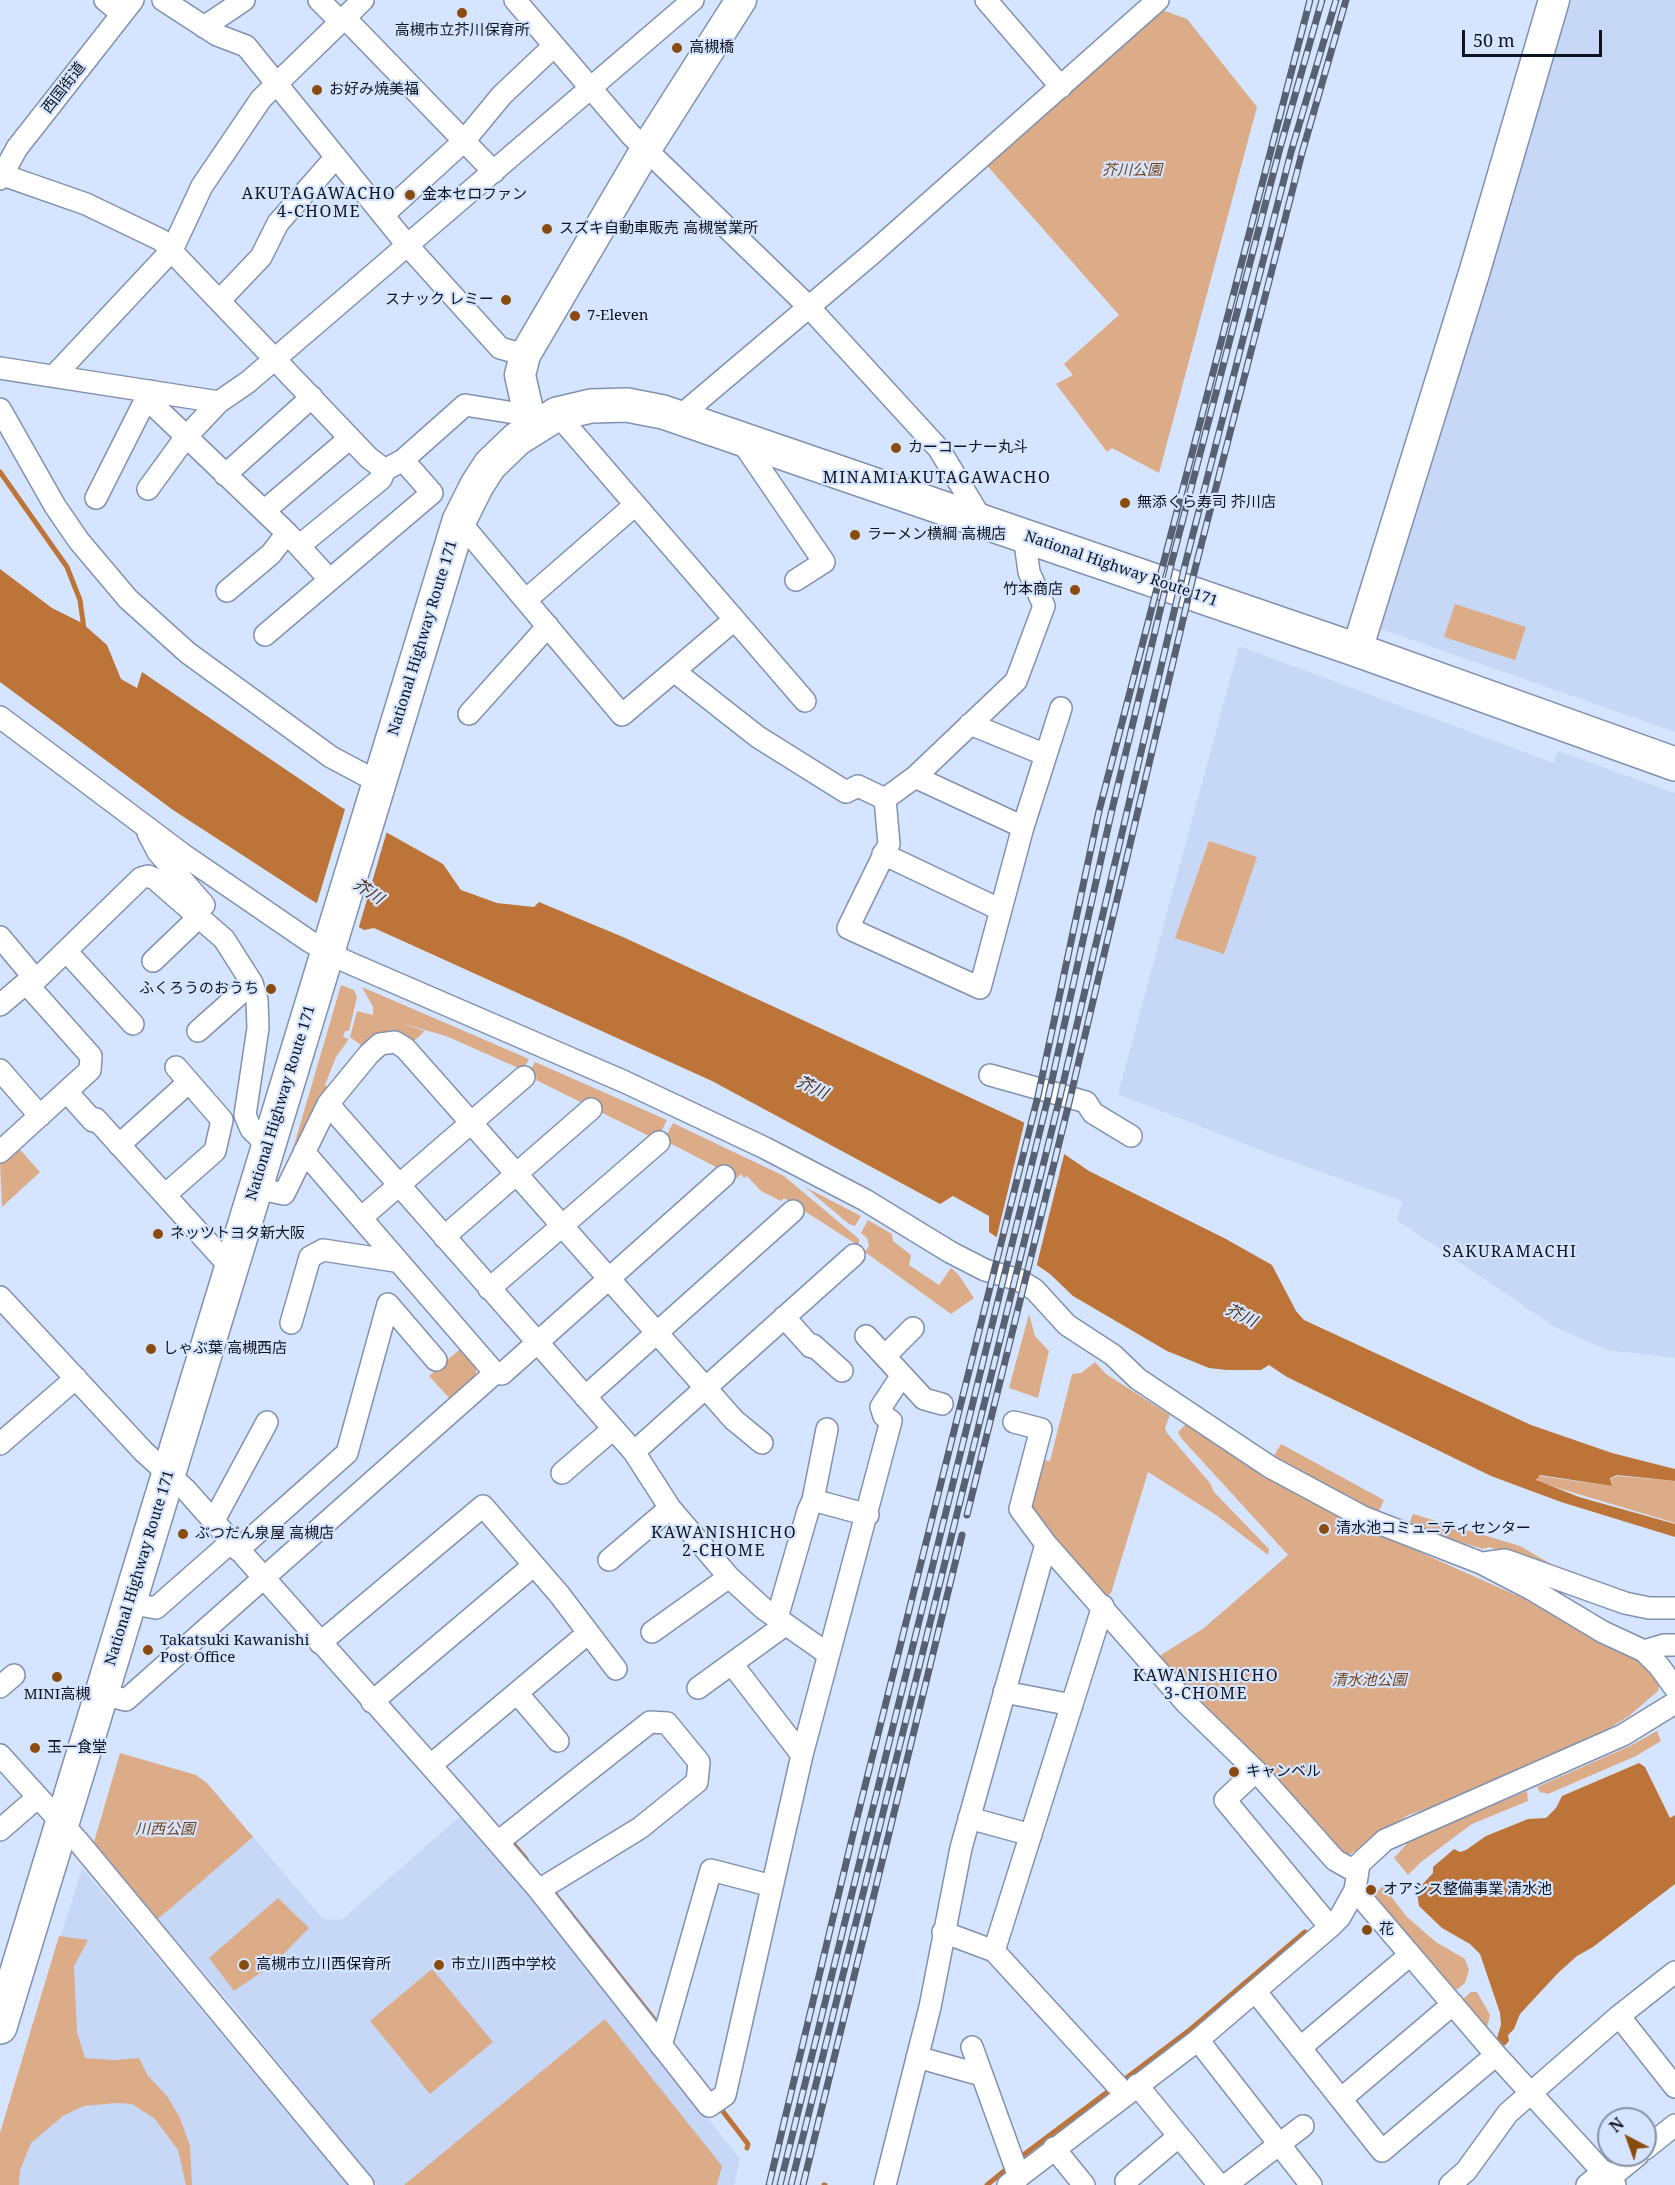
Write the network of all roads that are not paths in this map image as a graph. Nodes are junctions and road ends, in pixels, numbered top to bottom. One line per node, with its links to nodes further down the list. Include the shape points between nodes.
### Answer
1 (105, 0): 12 (street)
2 (163, 0): 14 (street)
3 (244, 0): 14 (street)
4 (319, 0): 13 (street)
5 (363, 0): 13 (street)
6 (693, 0): 18 (street)
7 (986, 0): 17 (street)
8 (1158, 0): 17 (street)
9 (1554, 0): 59 (street)
10 (731, 3): 20 (street)
11 (526, 4): 15 (street)
12 (127, 7): 23 (street, 西国街道, via 17,148)
13 (343, 20): 16 (street); 19 (street)
14 (204, 27): 16 (street, via 246,46)
15 (554, 46): 18 (street); 19 (street, via 502,95)
16 (277, 83): 21 (street); 26 (street, via 261,99 202,186)
17 (1061, 87): 28 (street)
18 (590, 88): 20 (street); 22 (street)
19 (464, 141): 22 (street); 24 (street)
20 (646, 149): 28 (street); 29 (street)
21 (336, 157): 24 (street); 27 (street, via 278,223 261,257)
22 (494, 172): 25 (street)
23 (1, 176): 26 (street, via 86,204 161,240)
24 (383, 215): 25 (street)
25 (408, 246): 29 (street, via 500,348); 30 (street)
26 (172, 250): 27 (street); 32 (street)
27 (220, 300): 30 (street)
28 (808, 306): 37 (street); 48 (street, via 939,449)
29 (525, 355): 38 (street, via 520,375)
30 (276, 359): 34 (street); 35 (street)
31 (0, 368): 32 (street)
32 (54, 376): 33 (street)
33 (148, 395): 35 (street); 40 (street); 45 (street)
34 (312, 397): 41 (street); 43 (street)
35 (219, 402): 40 (street)
36 (0, 409): 69 (street, via 55,506 128,599 188,653)
37 (679, 417): 38 (highway, National Highway Route 171, via 645,407 618,405 591,406); 39 (highway, National Highway Route 171)
38 (538, 419): 42 (street, via 465,405); 46 (street); 49 (highway, National Highway Route 171, via 490,465)
39 (738, 436): 48 (highway, National Highway Route 171); 53 (street, via 824,562)
40 (185, 438): 43 (street); 44 (street)
41 (350, 438): 42 (street); 47 (street)
42 (394, 465): 51 (street, via 381,479); 52 (street, via 432,493)
43 (225, 475): 47 (street)
44 (148, 489)
45 (96, 498)
46 (635, 505): 55 (street); 56 (street)
47 (264, 512): 51 (street)
48 (982, 520): 50 (highway, National Highway Route 171)
49 (459, 521): 55 (street); 69 (highway, National Highway Route 171)
50 (1024, 535): 59 (highway, National Highway Route 171); 65 (street, via 1029,572 1044,606 1016,681)
51 (293, 540): 52 (street); 54 (street)
52 (330, 580): 58 (street)
53 (796, 580)
54 (227, 591)
55 (527, 599): 57 (street)
56 (734, 620): 60 (street); 61 (street)
57 (548, 626): 60 (street, via 622,715); 63 (street)
58 (265, 634)
59 (1357, 650): 67 (highway, National Highway Route 171)
60 (674, 671): 70 (street, via 759,737 846,792 858,786)
61 (805, 701)
62 (1061, 708): 66 (street)
63 (469, 714)
64 (0, 717): 71 (street)
65 (970, 724): 66 (street); 68 (street)
66 (1046, 755): 72 (street)
67 (1675, 764)
68 (915, 777): 70 (street); 72 (street)
69 (376, 790): 78 (highway, National Highway Route 171)
70 (885, 799): 73 (street, via 889,844)
71 (146, 827): 77 (street, via 158,852 204,905); 78 (street, via 239,893)
72 (1023, 827): 74 (street)
73 (883, 854): 74 (street); 74 (street, via 848,928 980,988)
74 (999, 909)
75 (200, 916): 77 (street); 79 (street, via 148,876 141,878); 80 (street)
76 (0, 937): 81 (street)
77 (224, 939): 82 (street)
78 (329, 944): 97 (highway, National Highway Route 171); 147 (street, via 765,1148 985,1270 1019,1280 1035,1290 1067,1325 1113,1356 1138,1379 1270,1467 1372,1520)
79 (66, 951): 81 (street); 84 (street)
80 (153, 961)
81 (31, 982): 83 (street); 89 (street, via 91,1056 90,1071)
82 (252, 983): 85 (street); 97 (street, via 258,1028 246,1115 251,1129)
83 (0, 1005)
84 (133, 1024)
85 (198, 1031)
86 (0, 1070): 92 (street)
87 (990, 1075): 94 (street, via 1086,1102 1093,1113)
88 (524, 1077): 93 (street)
89 (67, 1092): 92 (street); 96 (street)
90 (328, 1104): 93 (street, via 369,1054 380,1044 395,1042 405,1048); 99 (street); 102 (street)
91 (591, 1109): 100 (street)
92 (40, 1116): 98 (street)
93 (471, 1122): 100 (street); 102 (street)
94 (1131, 1136)
95 (659, 1142): 107 (street)
96 (119, 1144): 104 (street); 104 (street, via 182,1075 222,1120 215,1151)
97 (268, 1146): 103 (highway, National Highway Route 171)
98 (0, 1152)
99 (304, 1152): 103 (street, via 284,1194); 106 (street)
100 (517, 1174): 107 (street); 108 (street)
101 (724, 1176): 113 (street)
102 (399, 1185): 106 (street); 108 (street)
103 (256, 1188): 112 (highway, National Highway Route 171)
104 (165, 1195): 112 (street)
105 (793, 1211): 119 (street)
106 (363, 1221): 109 (street); 111 (street)
107 (562, 1226): 113 (street); 114 (street)
108 (444, 1237): 114 (street)
109 (349, 1254): 111 (street); 117 (street, via 323,1250 310,1257)
110 (854, 1255): 116 (street)
111 (395, 1261): 125 (street)
112 (231, 1268): 138 (highway, National Highway Route 171)
113 (610, 1280): 119 (street); 121 (street)
114 (489, 1289): 121 (street)
115 (5, 1312): 127 (street)
116 (784, 1317): 124 (street, via 811,1347); 128 (street)
117 (291, 1323)
118 (913, 1328): 122 (street)
119 (656, 1333): 128 (street); 129 (street)
120 (866, 1336): 122 (street)
121 (537, 1344): 125 (street, via 502,1374); 129 (street)
122 (885, 1356): 126 (street)
123 (436, 1360): 145 (street, via 388,1304 347,1453)
124 (842, 1371)
125 (495, 1373): 150 (street)
126 (902, 1375): 130 (street, via 924,1399); 142 (street, via 881,1407 891,1422)
127 (76, 1378): 136 (street); 138 (street)
128 (705, 1388): 135 (street, via 743,1429); 137 (street)
129 (585, 1397): 133 (street)
130 (942, 1404)
131 (267, 1422): 143 (street)
132 (1014, 1422): 144 (street, via 1041,1430 1020,1509)
133 (613, 1429): 137 (street); 139 (street)
134 (827, 1430): 140 (street)
135 (762, 1443)
136 (0, 1444)
137 (634, 1452): 141 (street)
138 (168, 1473): 143 (street); 151 (highway, National Highway Route 171)
139 (562, 1473)
140 (813, 1500): 142 (street); 154 (street)
141 (670, 1508): 146 (street); 149 (street)
142 (868, 1515): 160 (street)
143 (213, 1522): 145 (street)
144 (1046, 1544): 152 (street); 165 (street)
145 (234, 1546): 150 (street); 151 (street, via 156,1608)
146 (609, 1560)
147 (1480, 1563): 153 (street, via 1504,1560 1625,1604); 159 (street)
148 (534, 1565): 156 (street); 157 (street, via 483,1506); 168 (street)
149 (729, 1577): 154 (street); 155 (street)
150 (264, 1579): 157 (street); 167 (street, via 126,1700)
151 (128, 1603): 167 (highway, National Highway Route 171)
152 (1103, 1606): 170 (street); 175 (street, via 1187,1704)
153 (1675, 1608)
154 (781, 1622): 160 (street); 161 (street)
155 (652, 1632)
156 (587, 1634): 162 (street); 166 (street)
157 (325, 1639): 168 (street)
158 (1675, 1645): 159 (street)
159 (1644, 1651): 164 (street)
160 (828, 1654): 173 (street)
161 (732, 1664): 163 (street); 173 (street)
162 (616, 1669)
163 (698, 1688)
164 (1675, 1688)
165 (1005, 1692): 170 (street); 177 (street)
166 (517, 1693): 171 (street); 174 (street)
167 (102, 1694): 178 (highway, National Highway Route 171)
168 (372, 1702): 174 (street)
169 (1675, 1704): 182 (street, via 1623,1735 1397,1833 1365,1856)
170 (1072, 1706): 180 (street)
171 (558, 1741)
172 (0, 1755): 176 (street)
173 (802, 1755): 183 (street)
174 (430, 1765): 181 (street)
175 (1256, 1771): 182 (street); 185 (street, via 1225,1800)
176 (38, 1797): 178 (street); 179 (street)
177 (969, 1818): 180 (street); 186 (street)
178 (61, 1822): 193 (highway, National Highway Route 171); 215 (street)
179 (0, 1830)
180 (1031, 1835): 187 (street)
181 (498, 1842): 184 (street); 184 (street, via 650,1722 667,1723 699,1762 697,1782 640,1828)
182 (1356, 1881): 185 (street, via 1340,1917); 188 (street)
183 (772, 1886): 195 (street, via 711,1870); 195 (street, via 725,2095 709,2106)
184 (539, 1890): 195 (street)
185 (1330, 1927): 190 (street)
186 (943, 1932): 187 (street); 199 (street)
187 (994, 1951): 202 (street)
188 (1410, 1954): 191 (street); 197 (street)
189 (1673, 1978): 192 (street)
190 (1256, 1992): 194 (street); 197 (street)
191 (1453, 2004): 198 (street); 204 (street)
192 (1619, 2016): 201 (street); 203 (street)
193 (0, 2027)
194 (1198, 2040): 202 (street); 209 (street)
195 (662, 2046)
196 (972, 2047): 200 (street)
197 (1300, 2048): 204 (street)
198 (1496, 2055): 203 (street); 204 (street, via 1382,2151)
199 (917, 2058): 200 (street); 216 (street)
200 (981, 2075): 213 (street)
201 (1675, 2087)
202 (1124, 2088): 207 (street); 210 (street)
203 (1530, 2092): 212 (street); 221 (street, via 1508,2113 1466,2171)
204 (1341, 2099)
205 (1675, 2125): 208 (street)
206 (1303, 2126): 209 (street)
207 (1179, 2136): 214 (street); 218 (street)
208 (1657, 2139)
209 (1279, 2144): 219 (street); 220 (street)
210 (1054, 2148): 213 (street); 217 (street)
211 (1623, 2167): 212 (street)
212 (1610, 2178): 222 (street)
213 (1013, 2181)
214 (1126, 2181)
215 (363, 2185)
216 (885, 2185)
217 (1084, 2185)
218 (1219, 2185)
219 (1226, 2185)
220 (1311, 2185)
221 (1451, 2185)
222 (1587, 2185)

